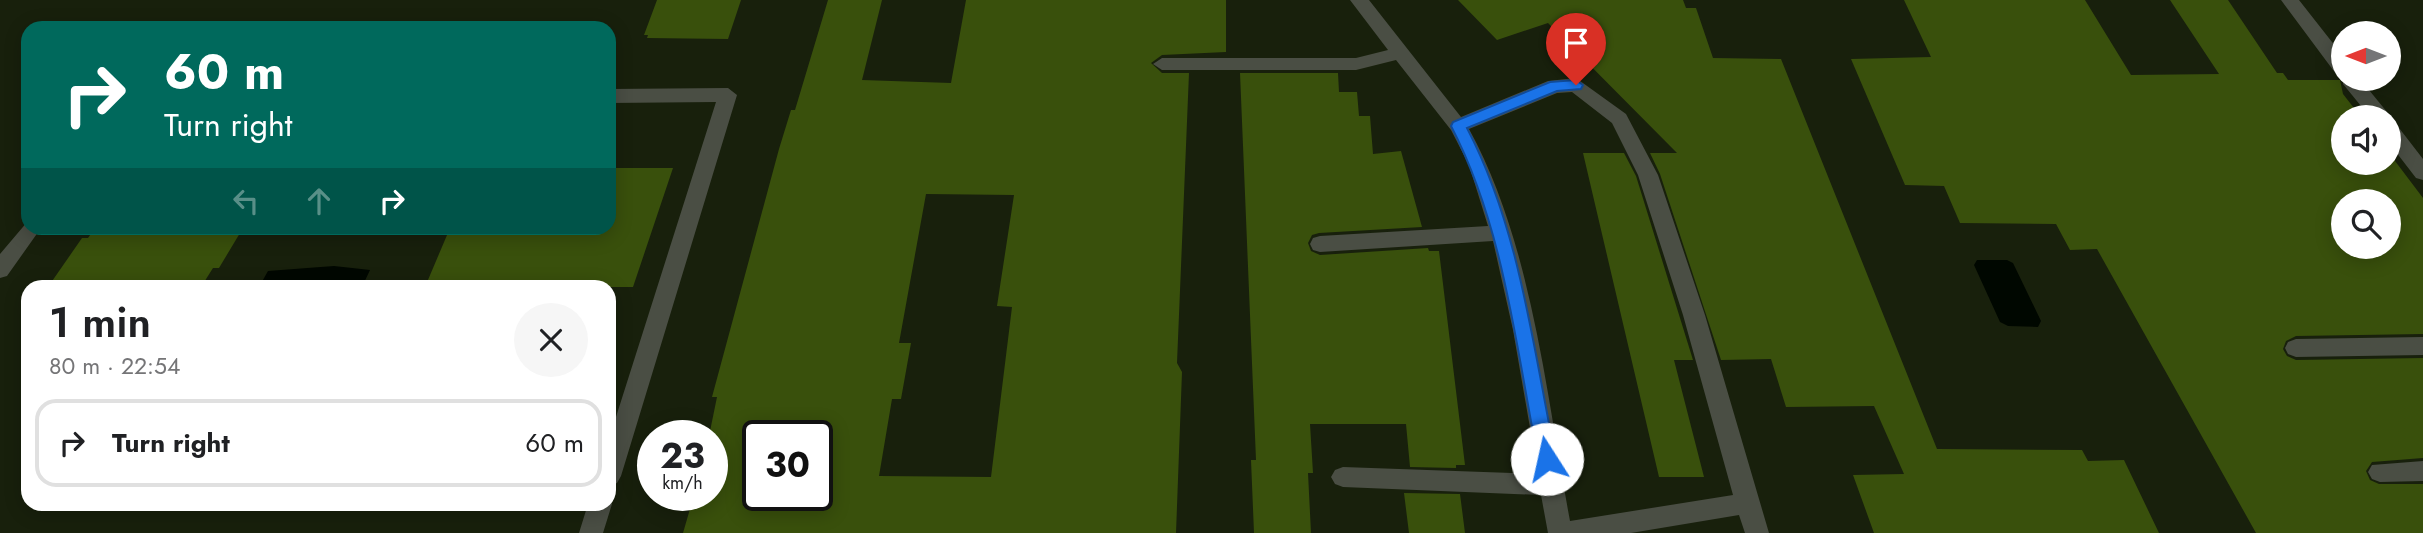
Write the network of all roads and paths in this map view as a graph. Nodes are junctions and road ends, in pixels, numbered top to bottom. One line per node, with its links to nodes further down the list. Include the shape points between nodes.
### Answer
1 (1359, 0): 3 (street)
2 (2290, 0): 4 (street)
3 (1401, 53): 5 (street, via 1356,64); 9 (street)
4 (2331, 53)
5 (1162, 64)
6 (2359, 91): 8 (street)
7 (616, 96): 18 (street, via 728,94)
8 (2371, 105)
9 (1458, 126): 12 (street, via 1479,165); 23 (street, via 1555,86 1576,85 1619,119 1648,175 1694,315)
10 (2401, 145): 11 (street)
11 (2423, 173)
12 (1500, 233): 14 (street); 22 (street, via 1524,330)
13 (26, 235): 15 (street)
14 (1320, 244)
15 (0, 270)
16 (2423, 346): 17 (street)
17 (2296, 348)
18 (616, 454)
19 (2423, 471): 20 (street)
20 (2380, 472)
21 (1343, 477): 22 (street)
22 (1552, 485): 26 (street)
23 (1746, 503): 26 (street); 27 (street)
24 (598, 511): 25 (street)
25 (591, 533)
26 (1562, 533)
27 (1757, 533)

